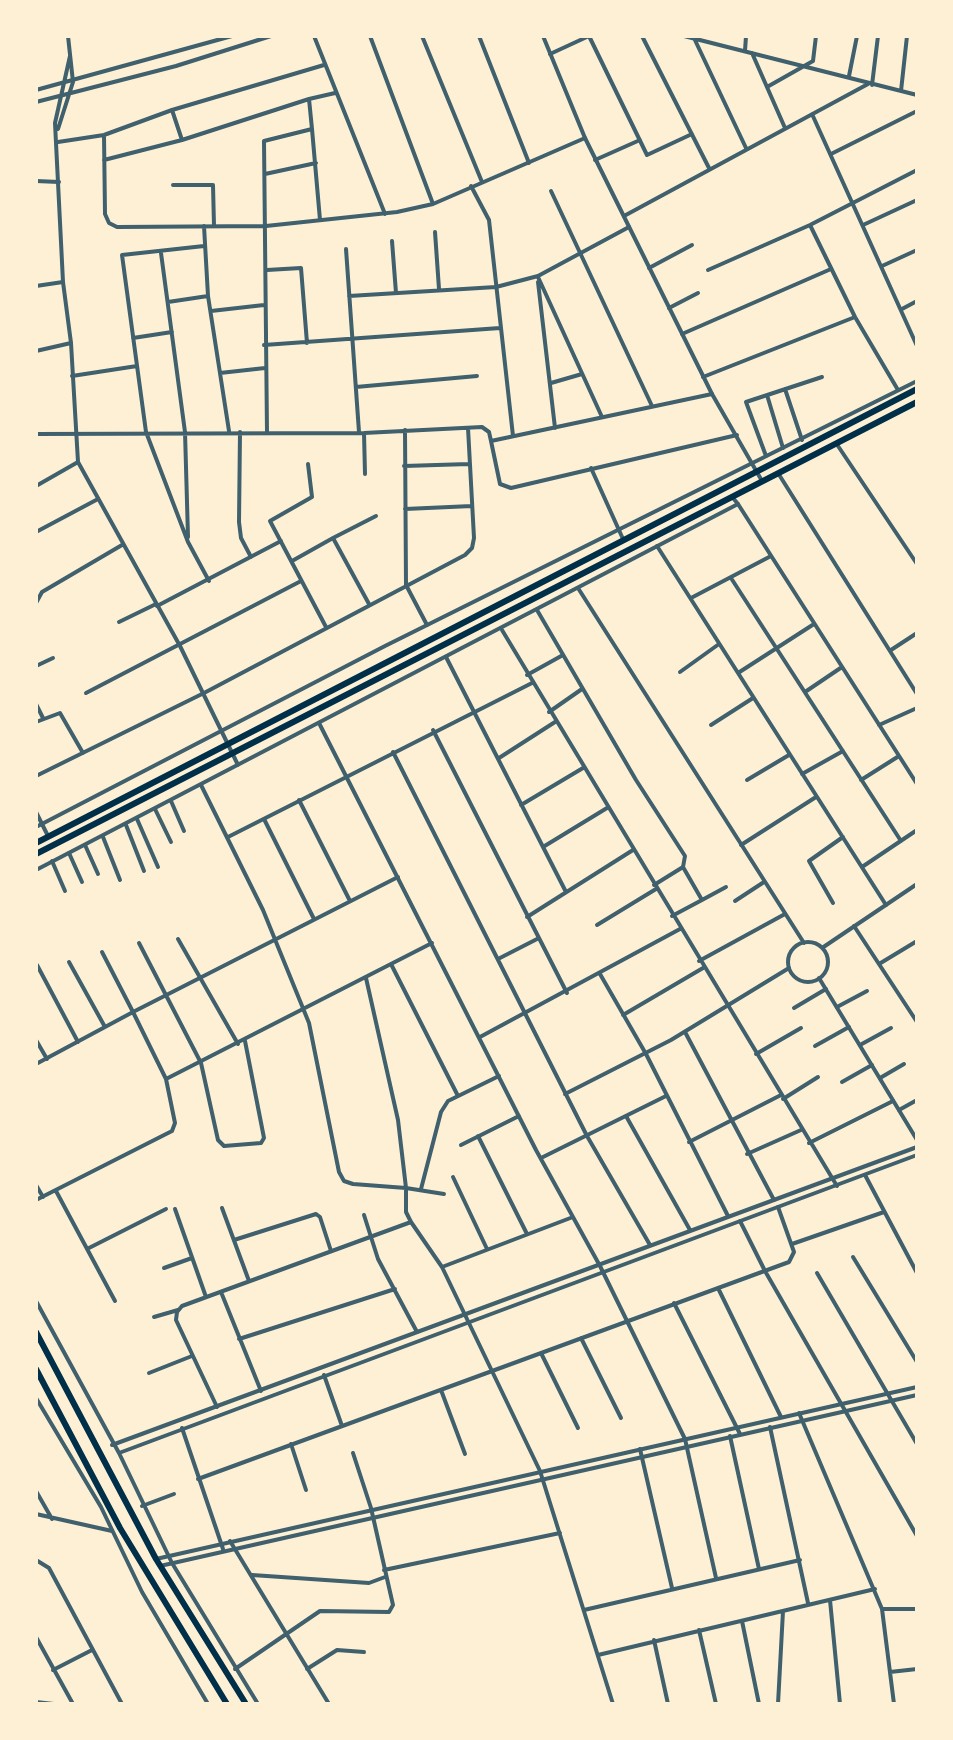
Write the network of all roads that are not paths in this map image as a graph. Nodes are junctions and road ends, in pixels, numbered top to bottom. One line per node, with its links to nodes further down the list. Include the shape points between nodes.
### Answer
1 (68, 36): 28 (street)
2 (232, 36): 21 (street)
3 (271, 36): 26 (street)
4 (314, 36): 24 (street)
5 (370, 36): 68 (street)
6 (422, 36): 62 (street)
7 (479, 36): 56 (street)
8 (543, 36): 23 (street)
9 (589, 36): 23 (street); 49 (street)
10 (642, 36): 45 (street)
11 (684, 36): 18 (street)
12 (716, 36): 19 (street)
13 (746, 36): 20 (street)
14 (816, 36): 25 (street, via 813,61)
15 (857, 36): 27 (street)
16 (878, 36): 29 (street)
17 (907, 36): 32 (street)
18 (694, 38): 19 (street); 51 (street)
19 (715, 43): 20 (street)
20 (745, 51): 22 (street)
21 (174, 52): 26 (street); 28 (street)
22 (752, 53): 25 (street); 30 (street)
23 (550, 54): 47 (street)
24 (324, 65): 34 (street); 39 (street)
25 (806, 65): 27 (street); 30 (street)
26 (176, 66): 33 (street)
27 (849, 76): 29 (street)
28 (71, 78): 31 (street); 33 (street); 35 (street)
29 (870, 85): 32 (street); 41 (street)
30 (767, 87): 42 (street)
31 (36, 90)
32 (901, 91): 36 (street)
33 (70, 92): 35 (street); 44 (street)
34 (335, 93): 37 (street); 69 (street)
35 (61, 95): 38 (street); 44 (street)
36 (917, 95)
37 (309, 99): 43 (street); 48 (street)
38 (36, 102)
39 (172, 110): 46 (street); 48 (street)
40 (917, 111): 52 (street)
41 (812, 114): 42 (street); 52 (street)
42 (785, 128): 51 (street)
43 (312, 129): 55 (street); 59 (street, via 264,141)
44 (58, 130): 50 (street)
45 (692, 134): 49 (street, via 647,155); 57 (street)
46 (104, 135): 50 (street); 53 (street)
47 (585, 138): 54 (street); 56 (street)
48 (182, 140): 53 (street)
49 (640, 140): 54 (street)
50 (58, 142): 61 (street)
51 (746, 148): 57 (street)
52 (831, 154): 67 (street)
53 (104, 160): 72 (street, via 109,223)
54 (595, 160): 70 (street)
55 (316, 163): 59 (street); 71 (street)
56 (529, 163): 62 (street)
57 (709, 168): 70 (street)
58 (917, 170): 67 (street)
59 (265, 174): 76 (street)
60 (36, 181): 61 (street)
61 (59, 182): 92 (street)
62 (482, 182): 64 (street)
63 (173, 185): 75 (street, via 213,185)
64 (471, 186): 68 (street); 94 (street, via 489,220)
65 (551, 191): 84 (street)
66 (917, 200): 74 (street)
67 (852, 201): 73 (street); 74 (street)
68 (433, 204): 69 (street)
69 (385, 214): 71 (street)
70 (623, 216): 77 (street)
71 (320, 220): 76 (street)
72 (204, 225): 75 (street); 81 (street)
73 (810, 225): 88 (street); 90 (street)
74 (863, 225): 86 (street)
75 (214, 226): 76 (street)
76 (266, 226): 89 (street)
77 (629, 227): 84 (street); 87 (street)
78 (435, 232): 95 (street)
79 (392, 241): 96 (street)
80 (692, 245): 87 (street)
81 (204, 246): 85 (street); 98 (street)
82 (346, 249): 99 (street)
83 (917, 250): 86 (street)
84 (582, 252): 91 (street); 134 (street)
85 (161, 253): 101 (street); 110 (street, via 122,255)
86 (882, 266): 104 (street)
87 (649, 268): 103 (street)
88 (831, 269): 106 (street); 109 (street)
89 (266, 270): 102 (street); 113 (street, via 301,268)
90 (708, 270)
91 (538, 276): 94 (street); 120 (street); 126 (street)
92 (63, 282): 93 (street); 112 (street)
93 (36, 286)
94 (496, 287): 95 (street); 107 (street)
95 (439, 289): 96 (street)
96 (396, 293): 99 (street)
97 (698, 293): 103 (street)
98 (208, 296): 101 (street); 105 (street)
99 (349, 296): 111 (street)
100 (917, 301): 104 (street)
101 (168, 302): 108 (street)
102 (265, 305): 105 (street); 114 (street)
103 (669, 308): 109 (street)
104 (901, 309): 115 (street)
105 (211, 311): 119 (street)
106 (855, 317): 123 (street); 130 (street)
107 (500, 328): 111 (street); 148 (street)
108 (172, 332): 110 (street); 140 (street)
109 (682, 334): 123 (street)
110 (133, 338): 117 (street)
111 (351, 341): 113 (street); 127 (street)
112 (71, 343): 116 (street); 121 (street)
113 (307, 343): 114 (street)
114 (264, 345): 118 (street)
115 (917, 346)
116 (36, 351)
117 (137, 366): 121 (street); 139 (street)
118 (265, 368): 119 (street); 143 (street)
119 (220, 373): 141 (street)
120 (582, 374): 126 (street); 135 (street)
121 (72, 376): 145 (street)
122 (477, 376): 127 (street)
123 (703, 377): 131 (street)
124 (822, 377): 128 (street)
125 (917, 381): 130 (street)
126 (551, 383): 137 (street)
127 (356, 387): 144 (street)
128 (785, 389): 132 (street); 149 (street)
129 (917, 389): 160 (highway)
130 (898, 390): 149 (street)
131 (712, 394): 134 (street); 147 (street)
132 (767, 395): 152 (street); 153 (street, via 746,402)
133 (917, 402): 151 (highway)
134 (653, 406): 135 (street)
135 (602, 417): 137 (street)
136 (467, 427): 138 (street); 150 (street, via 487,428); 157 (street)
137 (555, 428): 148 (street)
138 (405, 430): 144 (street); 158 (street)
139 (146, 432): 140 (street); 145 (street); 176 (street)
140 (185, 432): 141 (street); 176 (street)
141 (229, 432): 142 (street)
142 (240, 432): 143 (street); 180 (street, via 239,522)
143 (267, 432): 144 (street)
144 (361, 432): 162 (street)
145 (76, 433): 146 (street); 154 (street)
146 (36, 434)
147 (737, 435): 155 (street); 159 (street)
148 (513, 436): 150 (street)
149 (802, 440): 152 (street)
150 (491, 441): 159 (street, via 504,488)
151 (836, 443): 161 (highway); 182 (street)
152 (783, 448): 153 (street)
153 (766, 456): 155 (street)
154 (78, 462): 164 (street); 166 (street)
155 (749, 463): 160 (street); 171 (street)
156 (308, 464): 175 (street, via 312,497 270,521)
157 (470, 464): 158 (street); 168 (street)
158 (404, 466): 169 (street)
159 (591, 468): 171 (street)
160 (755, 470): 163 (street); 174 (highway)
161 (778, 473): 163 (highway); 202 (street)
162 (365, 474)
163 (762, 481): 165 (highway)
164 (36, 486)
165 (732, 496): 167 (street); 232 (highway)
166 (98, 499): 172 (street); 178 (street)
167 (738, 504): 177 (street); 179 (street)
168 (472, 506): 169 (street); 186 (street, via 472,548)
169 (405, 509): 186 (street)
170 (376, 516): 173 (street)
171 (619, 528): 174 (street); 195 (street)
172 (36, 532)
173 (333, 538): 181 (street); 190 (street)
174 (623, 539): 230 (highway)
175 (281, 541): 180 (street); 181 (street)
176 (188, 542): 184 (street)
177 (657, 544): 187 (street); 188 (street)
178 (122, 545): 189 (street, via 42,592); 191 (street)
179 (771, 556): 183 (street); 194 (street)
180 (251, 557): 184 (street)
181 (292, 561): 185 (street)
182 (917, 564)
183 (731, 578): 188 (street); 201 (street)
184 (209, 581): 191 (street)
185 (301, 581): 196 (street); 200 (street)
186 (406, 585): 190 (street); 195 (street)
187 (578, 588): 192 (street); 270 (street)
188 (691, 598): 199 (street)
189 (36, 603)
190 (369, 604): 196 (street)
191 (156, 605): 193 (street); 200 (street)
192 (537, 610): 197 (street); 203 (street)
193 (119, 622)
194 (814, 624): 201 (street); 207 (street)
195 (427, 625): 229 (street)
196 (326, 627): 215 (street)
197 (502, 630): 204 (street); 210 (street)
198 (917, 633): 202 (street)
199 (719, 644): 208 (street); 209 (street)
200 (180, 646): 214 (street); 215 (street)
201 (776, 648): 209 (street); 213 (street)
202 (891, 650): 216 (street)
203 (563, 655): 210 (street); 212 (street)
204 (446, 657): 220 (street); 225 (street)
205 (53, 658): 206 (street)
206 (36, 666)
207 (842, 667): 213 (street); 227 (street)
208 (680, 672)
209 (738, 673): 217 (street)
210 (527, 675): 211 (street)
211 (532, 683): 220 (street); 221 (street)
212 (582, 689): 221 (street); 277 (street, via 685,856)
213 (805, 692): 231 (street)
214 (86, 693)
215 (204, 693): 229 (street); 234 (street)
216 (917, 694)
217 (753, 698): 226 (street); 235 (street)
218 (36, 704): 222 (street)
219 (917, 708): 227 (street)
220 (472, 712): 228 (street); 237 (street)
221 (549, 712): 224 (street)
222 (43, 718): 223 (street); 234 (street, via 60,713)
223 (36, 722)
224 (555, 722): 237 (street); 239 (street)
225 (319, 723): 238 (street); 243 (street)
226 (711, 725)
227 (879, 725): 236 (street)
228 (433, 730): 233 (street); 298 (street)
229 (224, 732): 230 (street); 257 (street)
230 (230, 744): 232 (street); 262 (highway)
231 (843, 751): 241 (street); 245 (street)
232 (233, 752): 238 (street); 240 (highway)
233 (393, 752): 243 (street); 313 (street)
234 (83, 753): 242 (street)
235 (789, 755): 241 (street); 244 (street)
236 (899, 756): 245 (street); 246 (street)
237 (499, 758): 251 (street)
238 (238, 766): 247 (street)
239 (583, 768): 251 (street); 252 (street)
240 (195, 772): 247 (street); 274 (highway)
241 (802, 774): 248 (street)
242 (36, 776)
243 (346, 777): 249 (street); 282 (street)
244 (747, 780)
245 (861, 780): 266 (street)
246 (917, 784)
247 (201, 785): 250 (street); 264 (street)
248 (817, 796): 265 (street); 270 (street)
249 (299, 800): 256 (street); 293 (street)
250 (171, 801): 253 (street); 261 (street)
251 (521, 805): 271 (street)
252 (607, 808): 271 (street); 272 (street)
253 (155, 809): 255 (street); 267 (street)
254 (36, 812): 257 (street)
255 (137, 819): 258 (street); 276 (street)
256 (264, 819): 264 (street); 299 (street)
257 (42, 824): 259 (street); 262 (street)
258 (126, 825): 263 (street); 280 (street)
259 (36, 827)
260 (917, 830): 266 (street)
261 (184, 831)
262 (48, 836): 268 (highway)
263 (103, 837): 269 (street); 283 (street)
264 (228, 837): 305 (street)
265 (843, 837): 278 (street); 294 (street, via 809,861)
266 (901, 841): 278 (street)
267 (171, 842)
268 (36, 843)
269 (85, 845): 273 (street); 281 (street)
270 (741, 845): 285 (street)
271 (543, 847): 290 (street)
272 (633, 850): 287 (street); 290 (street)
273 (69, 853): 275 (street); 284 (street)
274 (36, 854)
275 (52, 861): 279 (street); 289 (street)
276 (158, 867)
277 (683, 867): 287 (street); 291 (street)
278 (862, 867): 295 (street)
279 (36, 870)
280 (144, 871)
281 (98, 874)
282 (398, 877): 293 (street); 307 (street)
283 (120, 880)
284 (82, 882)
285 (764, 882): 292 (street); 296 (street)
286 (917, 884): 295 (street)
287 (655, 887): 297 (street); 300 (street)
288 (726, 887): 291 (street)
289 (65, 891)
290 (566, 892): 298 (street)
291 (702, 900): 297 (street)
292 (735, 901)
293 (351, 902): 299 (street)
294 (833, 903)
295 (886, 905): 301 (street)
296 (785, 914): 308 (street); 314 (street)
297 (672, 916): 302 (street)
298 (527, 917): 303 (street)
299 (314, 919): 305 (street)
300 (597, 925)
301 (854, 926): 310 (street); 316 (street)
302 (680, 929): 314 (street); 321 (street)
303 (539, 938): 313 (street); 327 (street)
304 (178, 939): 322 (street)
305 (276, 939): 322 (street); 332 (street)
306 (139, 943): 328 (street)
307 (432, 943): 318 (street); 342 (street)
308 (804, 943): 310 (street); 320 (street, via 791,952)
309 (915, 943): 311 (street); 316 (street)
310 (822, 948): 324 (street, via 827,964)
311 (917, 950)
312 (102, 952): 333 (street)
313 (498, 959): 334 (street)
314 (699, 961): 319 (street)
315 (69, 962): 337 (street)
316 (879, 964): 336 (street)
317 (37, 965): 345 (street)
318 (391, 966): 323 (street); 362 (street)
319 (703, 968): 329 (street); 335 (street)
320 (789, 968): 324 (street, via 799,980); 329 (street)
321 (600, 974): 327 (street); 335 (street)
322 (200, 976): 328 (street); 346 (street)
323 (366, 978): 332 (street); 387 (street, via 398,1120)
324 (819, 978): 325 (street)
325 (826, 989): 330 (street); 331 (street)
326 (867, 991): 330 (street)
327 (567, 993): 334 (street)
328 (166, 994): 333 (street); 352 (street)
329 (727, 1007): 341 (street); 350 (street)
330 (837, 1007): 338 (street)
331 (794, 1008)
332 (304, 1009): 344 (street); 387 (street, via 344,1181)
333 (133, 1012): 337 (street); 359 (street)
334 (527, 1014): 342 (street); 361 (street)
335 (623, 1015): 349 (street)
336 (917, 1022)
337 (105, 1027): 345 (street)
338 (849, 1027): 347 (street); 348 (street)
339 (801, 1028): 350 (street)
340 (891, 1028): 347 (street)
341 (685, 1032): 349 (street); 370 (street)
342 (480, 1037): 356 (street)
343 (36, 1040): 351 (street)
344 (245, 1041): 346 (street); 352 (street, via 265,1131 261,1143 220,1144)
345 (78, 1042): 351 (street)
346 (238, 1044): 352 (street)
347 (860, 1045): 355 (street)
348 (815, 1046)
349 (646, 1054): 361 (street); 363 (street)
350 (756, 1054): 364 (street)
351 (47, 1059): 353 (street)
352 (201, 1063): 359 (street)
353 (36, 1064)
354 (904, 1064): 358 (street)
355 (872, 1065): 358 (street); 360 (street)
356 (499, 1075): 362 (street); 368 (street)
357 (818, 1077): 364 (street)
358 (880, 1078): 366 (street)
359 (166, 1079): 389 (street, via 172,1131)
360 (842, 1082)
361 (565, 1094): 373 (street)
362 (458, 1096): 388 (street, via 441,1112)
363 (666, 1096): 369 (street); 375 (street)
364 (782, 1097): 370 (street); 371 (street)
365 (917, 1100): 367 (street)
366 (893, 1101): 367 (street); 376 (street)
367 (899, 1110): 374 (street)
368 (519, 1115): 372 (street); 381 (street)
369 (626, 1116): 373 (street); 404 (street)
370 (730, 1121): 375 (street); 379 (street)
371 (801, 1130): 376 (street); 379 (street)
372 (478, 1136): 377 (street); 405 (street)
373 (587, 1136): 381 (street); 409 (street)
374 (917, 1140)
375 (689, 1142): 400 (street)
376 (809, 1143): 384 (street)
377 (461, 1145)
378 (917, 1147): 384 (street)
379 (747, 1154): 393 (street)
380 (917, 1155): 382 (street)
381 (541, 1158): 401 (street)
382 (865, 1175): 386 (street); 398 (street)
383 (453, 1177): 411 (street)
384 (832, 1178): 386 (street); 393 (street)
385 (36, 1185): 391 (street)
386 (837, 1186): 394 (street)
387 (406, 1188): 388 (street); 403 (street)
388 (421, 1189): 390 (street)
389 (56, 1191): 391 (street); 410 (street)
390 (444, 1194)
391 (43, 1197): 392 (street)
392 (36, 1200)
393 (774, 1200): 400 (street)
394 (778, 1207): 402 (street); 408 (street)
395 (222, 1208): 407 (street)
396 (166, 1209): 410 (street)
397 (175, 1209): 414 (street)
398 (884, 1212): 408 (street); 420 (street)
399 (364, 1215): 406 (street)
400 (728, 1216): 404 (street)
401 (573, 1217): 405 (street); 417 (street)
402 (740, 1221): 417 (street); 418 (street)
403 (411, 1222): 406 (street); 415 (street)
404 (690, 1230): 409 (street)
405 (527, 1234): 411 (street)
406 (373, 1237): 412 (street); 423 (street)
407 (234, 1240): 412 (street, via 316,1214); 421 (street)
408 (792, 1244): 418 (street, via 789,1262)
409 (650, 1245): 417 (street)
410 (87, 1249): 427 (street)
411 (487, 1249): 415 (street)
412 (331, 1251): 421 (street)
413 (853, 1257): 440 (street)
414 (192, 1258): 416 (street); 425 (street)
415 (442, 1267): 430 (street)
416 (164, 1268)
417 (601, 1268): 430 (street); 432 (street); 433 (street)
418 (765, 1271): 422 (street); 452 (street)
419 (817, 1273): 448 (street)
420 (917, 1273)
421 (249, 1281): 424 (street)
422 (718, 1288): 428 (street); 456 (street)
423 (395, 1289): 435 (street); 437 (street)
424 (221, 1292): 425 (street); 437 (street)
425 (206, 1297): 429 (street)
426 (36, 1301): 469 (street)
427 (115, 1301)
428 (674, 1303): 432 (street); 460 (street)
429 (179, 1310): 431 (street); 439 (street, via 176,1320)
430 (466, 1315): 433 (street); 435 (street)
431 (154, 1317)
432 (625, 1321): 436 (street); 466 (street)
433 (469, 1322): 442 (street); 444 (street)
434 (36, 1332): 498 (highway)
435 (418, 1333): 447 (street)
436 (581, 1338): 438 (street); 457 (street)
437 (239, 1339): 447 (street)
438 (541, 1353): 442 (street); 463 (street)
439 (192, 1356): 443 (street); 453 (street)
440 (917, 1362)
441 (36, 1369): 487 (highway)
442 (492, 1371): 446 (street); 476 (street)
443 (149, 1373)
444 (324, 1375): 459 (street); 462 (street)
445 (917, 1387): 448 (street)
446 (441, 1390): 459 (street); 474 (street)
447 (261, 1391): 453 (street)
448 (888, 1394): 451 (street); 452 (street)
449 (917, 1395): 451 (street)
450 (36, 1398): 488 (street)
451 (891, 1401): 454 (street); 468 (street)
452 (842, 1404): 454 (street); 455 (street)
453 (217, 1407): 469 (street)
454 (846, 1411): 458 (street); 490 (street)
455 (799, 1413): 456 (street); 458 (street)
456 (781, 1417): 460 (street)
457 (621, 1418)
458 (802, 1420): 461 (street); 506 (street)
459 (342, 1426): 467 (street)
460 (738, 1426): 464 (street); 466 (street)
461 (770, 1427): 464 (street); 497 (street)
462 (182, 1428): 472 (street); 478 (street)
463 (578, 1428)
464 (740, 1434): 465 (street)
465 (730, 1436): 470 (street); 500 (street)
466 (685, 1439): 470 (street); 471 (street)
467 (291, 1444): 478 (street); 479 (street)
468 (917, 1444)
469 (112, 1445): 472 (street)
470 (687, 1446): 475 (street); 504 (street)
471 (640, 1449): 475 (street); 476 (street)
472 (119, 1453): 482 (street)
473 (353, 1453): 483 (street)
474 (465, 1454)
475 (642, 1456): 477 (street); 505 (street)
476 (540, 1471): 477 (street); 483 (street)
477 (543, 1478): 485 (street); 489 (street)
478 (198, 1479): 492 (street)
479 (306, 1490)
480 (36, 1491): 486 (street)
481 (174, 1494): 482 (street)
482 (142, 1506): 495 (street)
483 (371, 1508): 485 (street); 491 (street)
484 (36, 1514): 486 (street)
485 (372, 1517): 493 (street); 501 (street)
486 (53, 1521): 488 (street)
487 (120, 1528): 488 (street); 531 (highway)
488 (112, 1531): 530 (street)
489 (560, 1533): 501 (street); 511 (street)
490 (917, 1536)
491 (230, 1541): 492 (street); 493 (street)
492 (220, 1543): 494 (street); 495 (street)
493 (233, 1547): 494 (street); 502 (street)
494 (223, 1549): 499 (street)
495 (168, 1556): 498 (street); 499 (street)
496 (36, 1560): 518 (street, via 49,1568)
497 (800, 1560): 500 (street); 508 (street)
498 (158, 1563): 499 (street); 532 (highway)
499 (172, 1563): 521 (street)
500 (759, 1569): 504 (street)
501 (384, 1570): 503 (street)
502 (252, 1575): 503 (street, via 369,1583); 515 (street)
503 (385, 1577): 515 (street, via 393,1605 389,1612 320,1611)
504 (716, 1578): 505 (street)
505 (672, 1588): 511 (street)
506 (875, 1589): 507 (street); 509 (street)
507 (830, 1600): 508 (street); 540 (street)
508 (808, 1603): 512 (street)
509 (882, 1609): 510 (street); 525 (street)
510 (917, 1609)
511 (584, 1610): 520 (street)
512 (783, 1610): 513 (street); 539 (street)
513 (742, 1621): 514 (street); 538 (street)
514 (699, 1630): 517 (street); 537 (street)
515 (287, 1635): 521 (street); 522 (street)
516 (36, 1637): 524 (street)
517 (654, 1640): 520 (street); 536 (street)
518 (92, 1650): 524 (street); 529 (street)
519 (364, 1652): 522 (street, via 337,1650)
520 (598, 1655): 535 (street)
521 (235, 1669): 533 (street)
522 (307, 1669): 534 (street)
523 (917, 1669): 525 (street)
524 (53, 1670): 528 (street)
525 (890, 1672): 541 (street)
526 (36, 1702): 527 (street)
527 (54, 1704)
528 (73, 1704)
529 (122, 1704)
530 (208, 1704)
531 (227, 1704)
532 (246, 1704)
533 (258, 1704)
534 (329, 1704)
535 (613, 1704)
536 (668, 1704)
537 (716, 1704)
538 (759, 1704)
539 (778, 1704)
540 (840, 1704)
541 (894, 1704)

